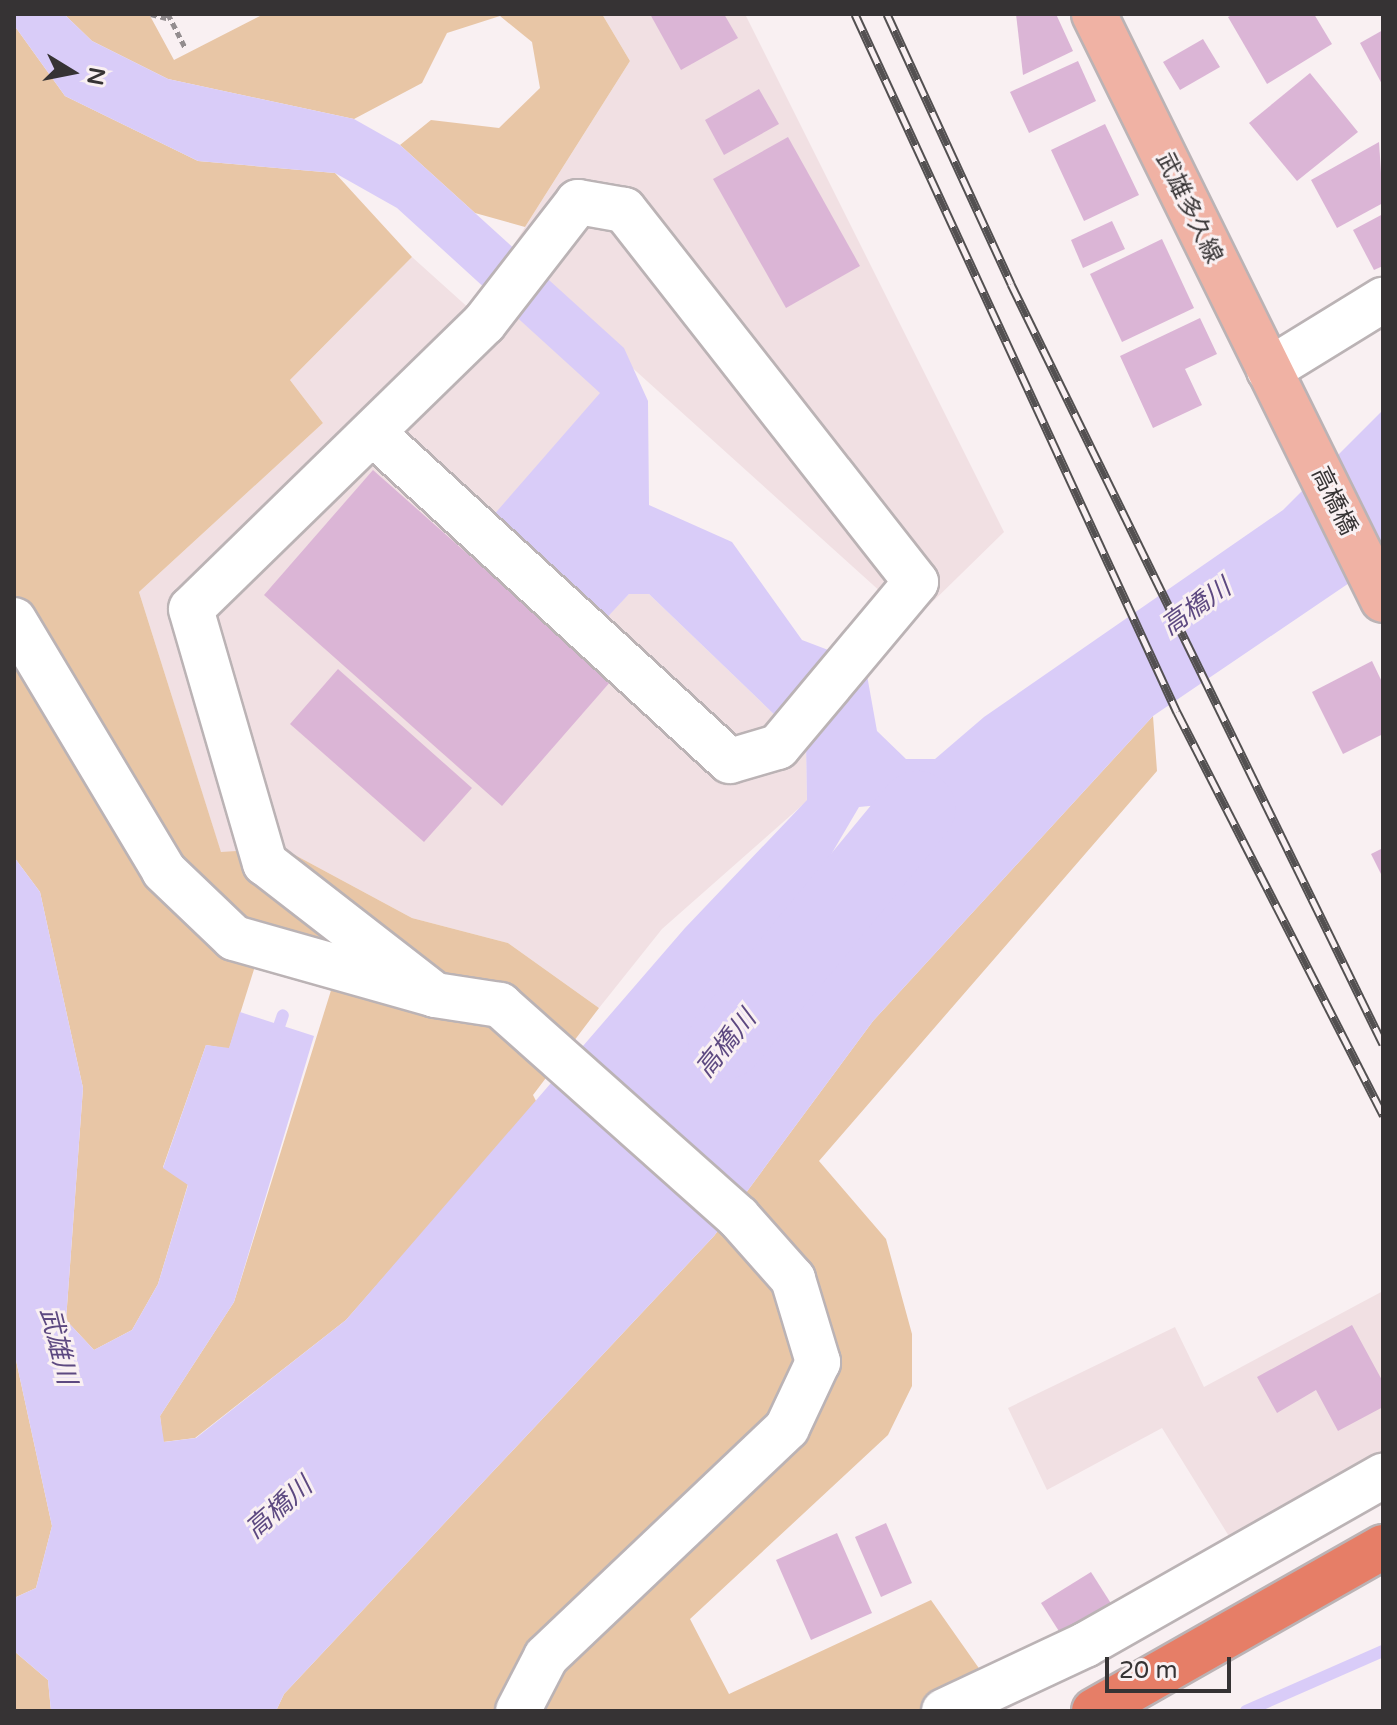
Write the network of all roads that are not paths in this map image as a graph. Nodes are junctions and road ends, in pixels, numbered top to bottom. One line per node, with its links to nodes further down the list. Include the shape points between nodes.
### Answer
1 (1094, 14): 3 (main road, 武雄多久線)
2 (1383, 300): 3 (street)
3 (1277, 386): 5 (main road, 高橋橋)
4 (374, 434): 4 (street, via 730,761 778,747 916,582 624,210 578,202 484,323); 7 (street, via 191,609 265,863)
5 (1383, 600)
6 (14, 620): 7 (street, via 164,871 234,938)
7 (435, 995): 11 (street, via 500,1005 738,1217 793,1279 818,1362 787,1428 546,1657)
8 (1383, 1476): 9 (street)
9 (1321, 1511): 10 (street); 12 (street, via 1085,1645)
10 (1367, 1556): 13 (highway)
11 (518, 1711)
12 (944, 1711)
13 (1094, 1711)

